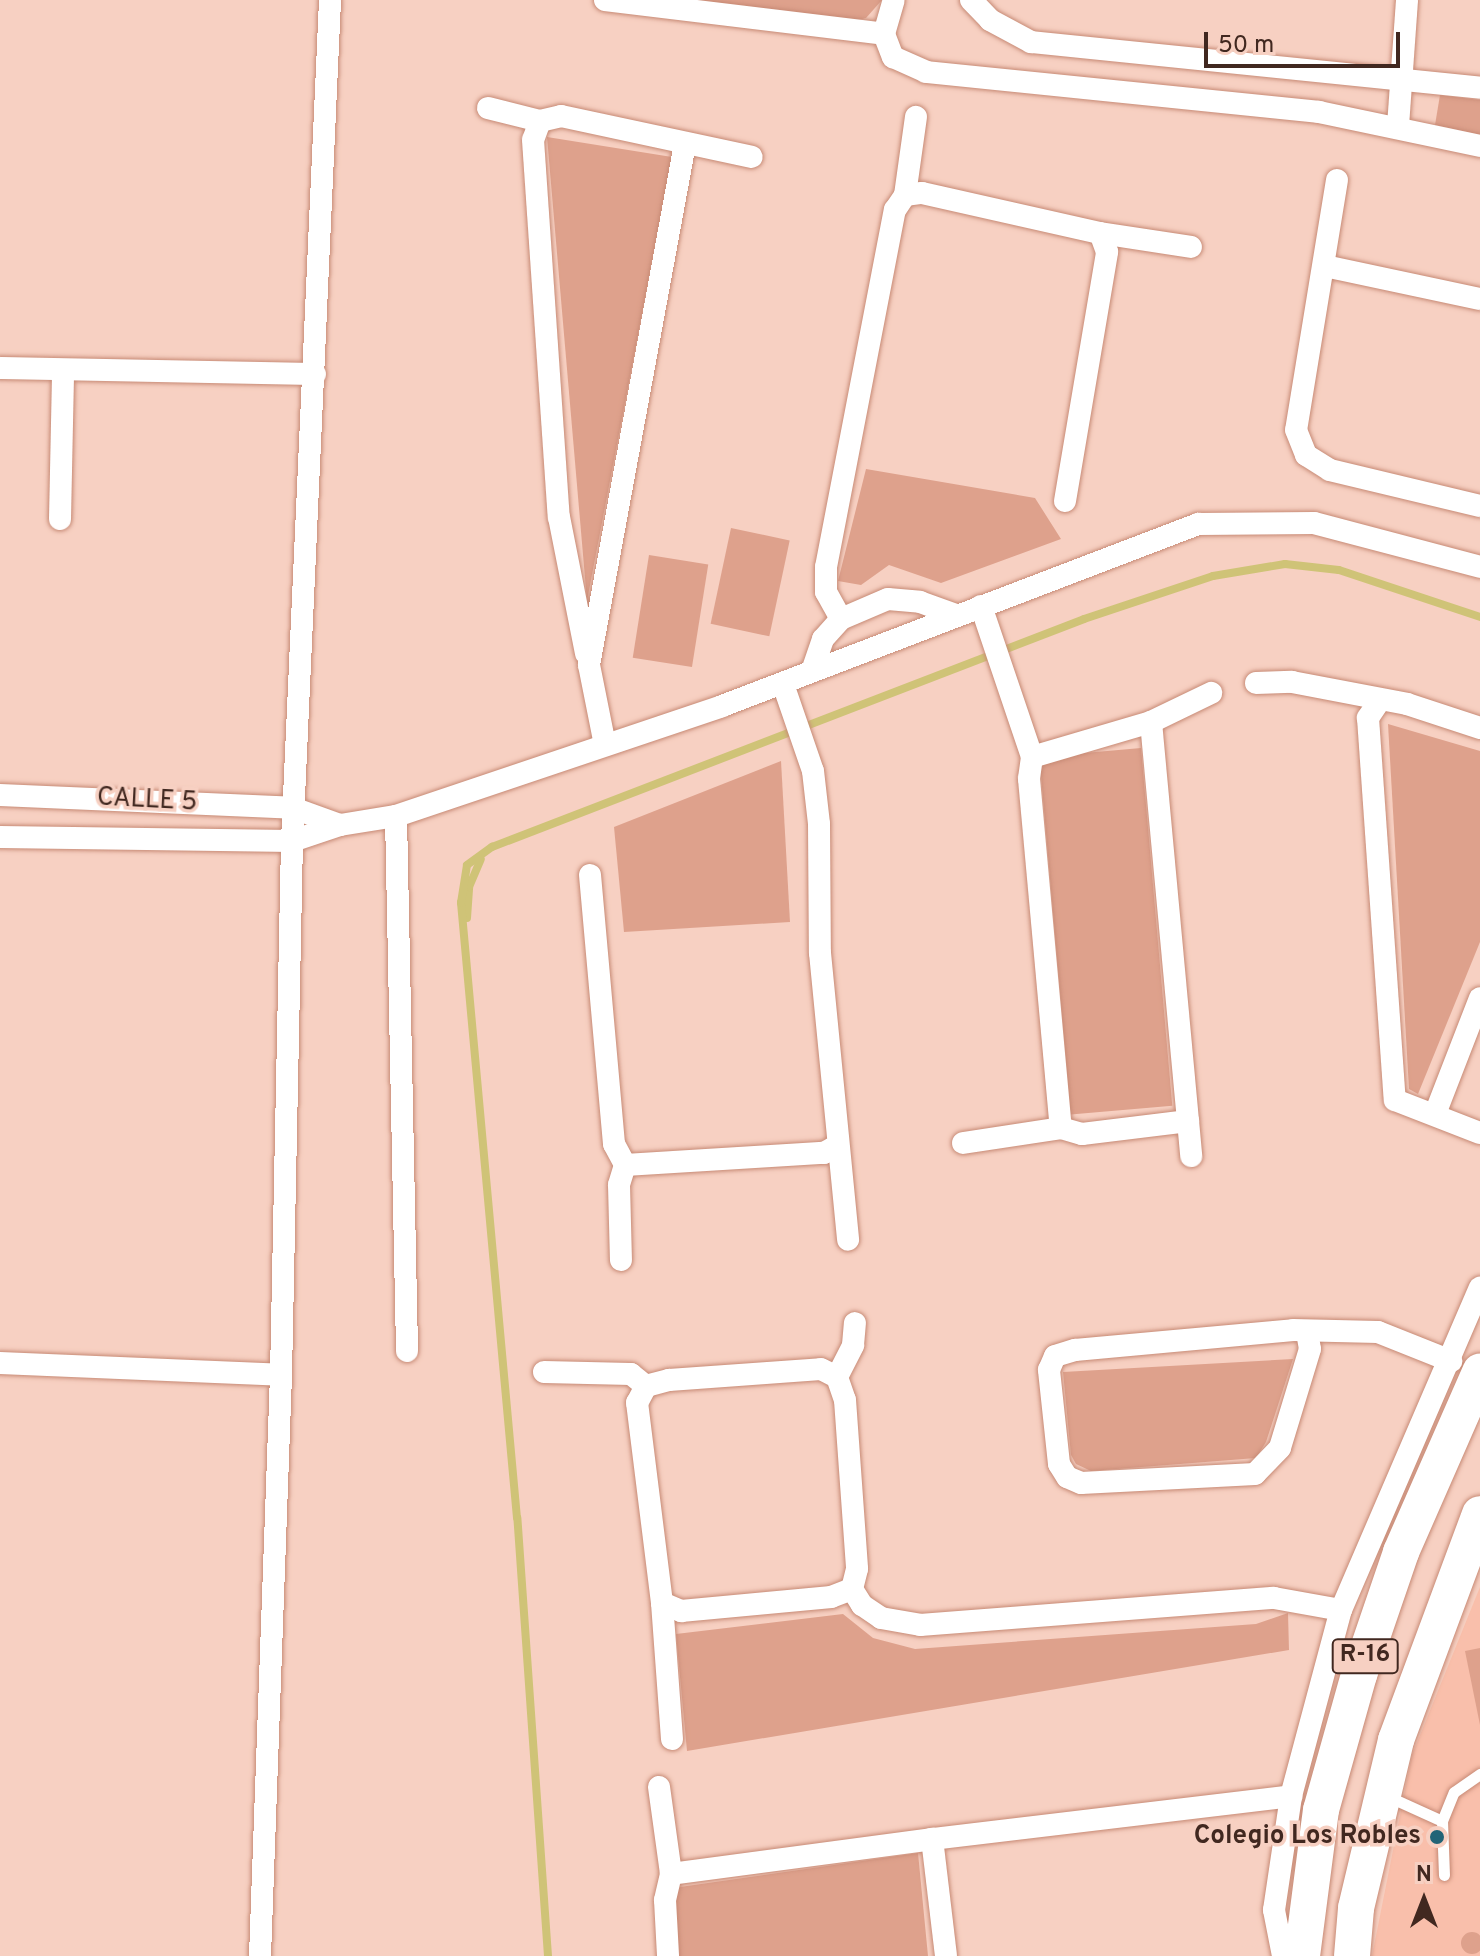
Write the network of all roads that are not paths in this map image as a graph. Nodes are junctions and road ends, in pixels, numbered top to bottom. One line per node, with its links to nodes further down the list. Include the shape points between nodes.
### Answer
1 (330, 0): 25 (street)
2 (605, 0): 6 (street)
3 (894, 0): 7 (street)
4 (971, 0): 8 (street, via 990,20 1031,42)
5 (1407, 0): 8 (street)
6 (644, 3): 7 (street)
7 (884, 34): 13 (street, via 893,57 926,72 1319,112)
8 (1399, 80): 9 (street); 13 (street)
9 (1480, 88)
10 (488, 108): 12 (street)
11 (916, 117): 18 (street)
12 (540, 121): 14 (street, via 561,116); 33 (street, via 533,140 559,517)
13 (1398, 126): 15 (street)
14 (685, 144): 16 (street); 33 (street)
15 (1480, 146)
16 (752, 157)
17 (1337, 180): 21 (street)
18 (905, 195): 19 (street, via 937,196); 32 (street, via 895,210 826,567 826,592)
19 (1100, 233): 20 (street); 26 (street, via 1107,252)
20 (1191, 247)
21 (1325, 266): 22 (street); 27 (street, via 1296,430 1306,455 1330,470)
22 (1480, 299)
23 (0, 368): 24 (street)
24 (63, 370): 25 (street); 28 (street)
25 (315, 374): 44 (street)
26 (1065, 501)
27 (1480, 506)
28 (60, 519)
29 (1480, 567): 30 (street, CALLE 5, via 1314,523 1198,524)
30 (981, 606): 31 (street, CALLE 5); 42 (street)
31 (955, 615): 32 (street, via 920,602 888,599); 34 (street, CALLE 5)
32 (841, 619): 34 (street, via 823,639)
33 (589, 665): 41 (street)
34 (812, 671): 36 (street, CALLE 5)
35 (1256, 683): 38 (street, via 1292,682)
36 (783, 684): 41 (street, CALLE 5); 56 (street, via 804,745 819,824 820,953 841,1130)
37 (1211, 693): 39 (street)
38 (1380, 700): 40 (street); 51 (street, via 1368,718 1393,1085 1395,1100)
39 (1151, 722): 42 (street); 52 (street)
40 (1480, 728)
41 (605, 745): 45 (street, CALLE 5)
42 (1032, 757): 53 (street, via 1030,794)
43 (0, 795): 44 (street, CALLE 5)
44 (293, 808): 46 (street, CALLE 5); 48 (street)
45 (396, 816): 46 (street, CALLE 5); 64 (street)
46 (340, 825): 48 (street, CALLE 5)
47 (0, 837): 48 (street, CALLE 5)
48 (292, 841): 68 (street)
49 (590, 875): 58 (street, via 614,1144)
50 (1480, 998): 51 (street)
51 (1435, 1114): 54 (street)
52 (1188, 1121): 53 (street, via 1082,1134); 57 (street)
53 (1061, 1128): 55 (street)
54 (1480, 1133)
55 (963, 1143)
56 (838, 1145): 58 (street, via 824,1153); 59 (street)
57 (1191, 1156)
58 (625, 1165): 60 (street, via 619,1185)
59 (848, 1240)
60 (621, 1260)
61 (1480, 1288): 66 (street)
62 (855, 1323): 69 (street, via 853,1345)
63 (1307, 1332): 63 (street, via 1075,1350 1055,1356 1049,1370 1059,1464 1067,1477 1081,1483 1255,1474 1280,1448 1310,1349); 66 (street, via 1378,1332)
64 (407, 1351)
65 (0, 1363): 68 (street)
66 (1465, 1367): 74 (street); 88 (main road, R-16, via 1359,1675 1321,1810)
67 (544, 1372): 70 (street, via 631,1374)
68 (281, 1375): 84 (street)
69 (837, 1377): 70 (street, via 821,1369); 72 (street, via 845,1400 855,1538)
70 (646, 1386): 73 (street, via 637,1403)
71 (1480, 1514): 78 (main road, R-16, via 1396,1740)
72 (852, 1589): 73 (street, via 831,1597 681,1611); 74 (street, via 862,1605 881,1618 920,1625 1274,1598)
73 (662, 1603): 75 (street)
74 (1341, 1610): 79 (street)
75 (672, 1739)
76 (1480, 1774): 80 (lane, via 1454,1792)
77 (659, 1787): 82 (street)
78 (1383, 1794): 80 (lane); 89 (main road, R-16, via 1356,1908)
79 (1291, 1796): 81 (street); 87 (street, via 1274,1910)
80 (1442, 1821): 83 (lane)
81 (932, 1839): 82 (street); 86 (street)
82 (671, 1874): 85 (street, via 665,1900)
83 (1444, 1875)
84 (260, 1956)
85 (668, 1956)
86 (946, 1956)
87 (1283, 1956)
88 (1302, 1956)
89 (1352, 1956)

